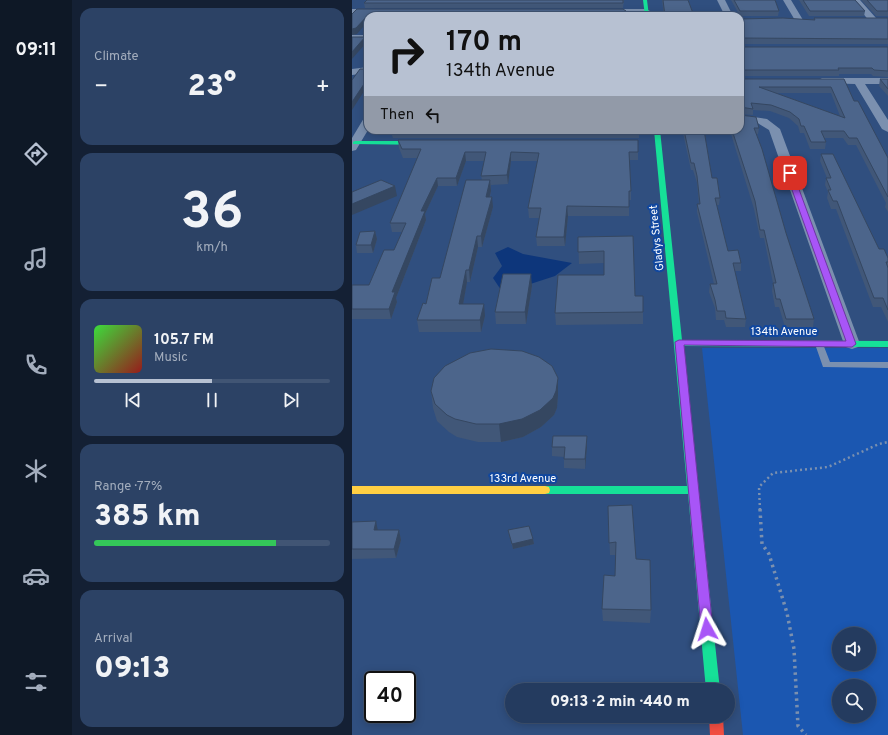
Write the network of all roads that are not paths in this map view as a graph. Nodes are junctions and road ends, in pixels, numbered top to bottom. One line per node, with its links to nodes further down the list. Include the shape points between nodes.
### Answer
1 (645, 0): 9 (street)
2 (722, 0): 10 (street)
3 (787, 0): 11 (street)
4 (856, 0): 12 (street, via 876,20)
5 (352, 11): 6 (street)
6 (390, 11)
7 (592, 11): 8 (street)
8 (610, 12)
9 (647, 12)
10 (727, 12)
11 (799, 20)
12 (858, 20)
13 (352, 38): 14 (street)
14 (364, 38)
15 (364, 70): 16 (street)
16 (352, 72)
17 (811, 81): 18 (street)
18 (858, 81): 19 (street); 22 (street)
19 (888, 81)
20 (744, 118): 28 (street, via 760,120 774,129)
21 (364, 127): 25 (street)
22 (888, 129)
23 (656, 134): 26 (street, Gladys Street, via 654,143)
24 (435, 143): 25 (street)
25 (354, 145)
26 (679, 342): 27 (street, 134th Avenue); 32 (street, Gladys Street)
27 (818, 344): 28 (street, 134th Avenue); 30 (lane, via 826,365)
28 (852, 344): 29 (street, 134th Avenue)
29 (888, 344)
30 (888, 365)
31 (352, 490): 32 (street, 133rd Avenue)
32 (693, 490): 33 (street, Gladys Street)
33 (712, 683)
34 (717, 723): 35 (street)
35 (718, 735)

